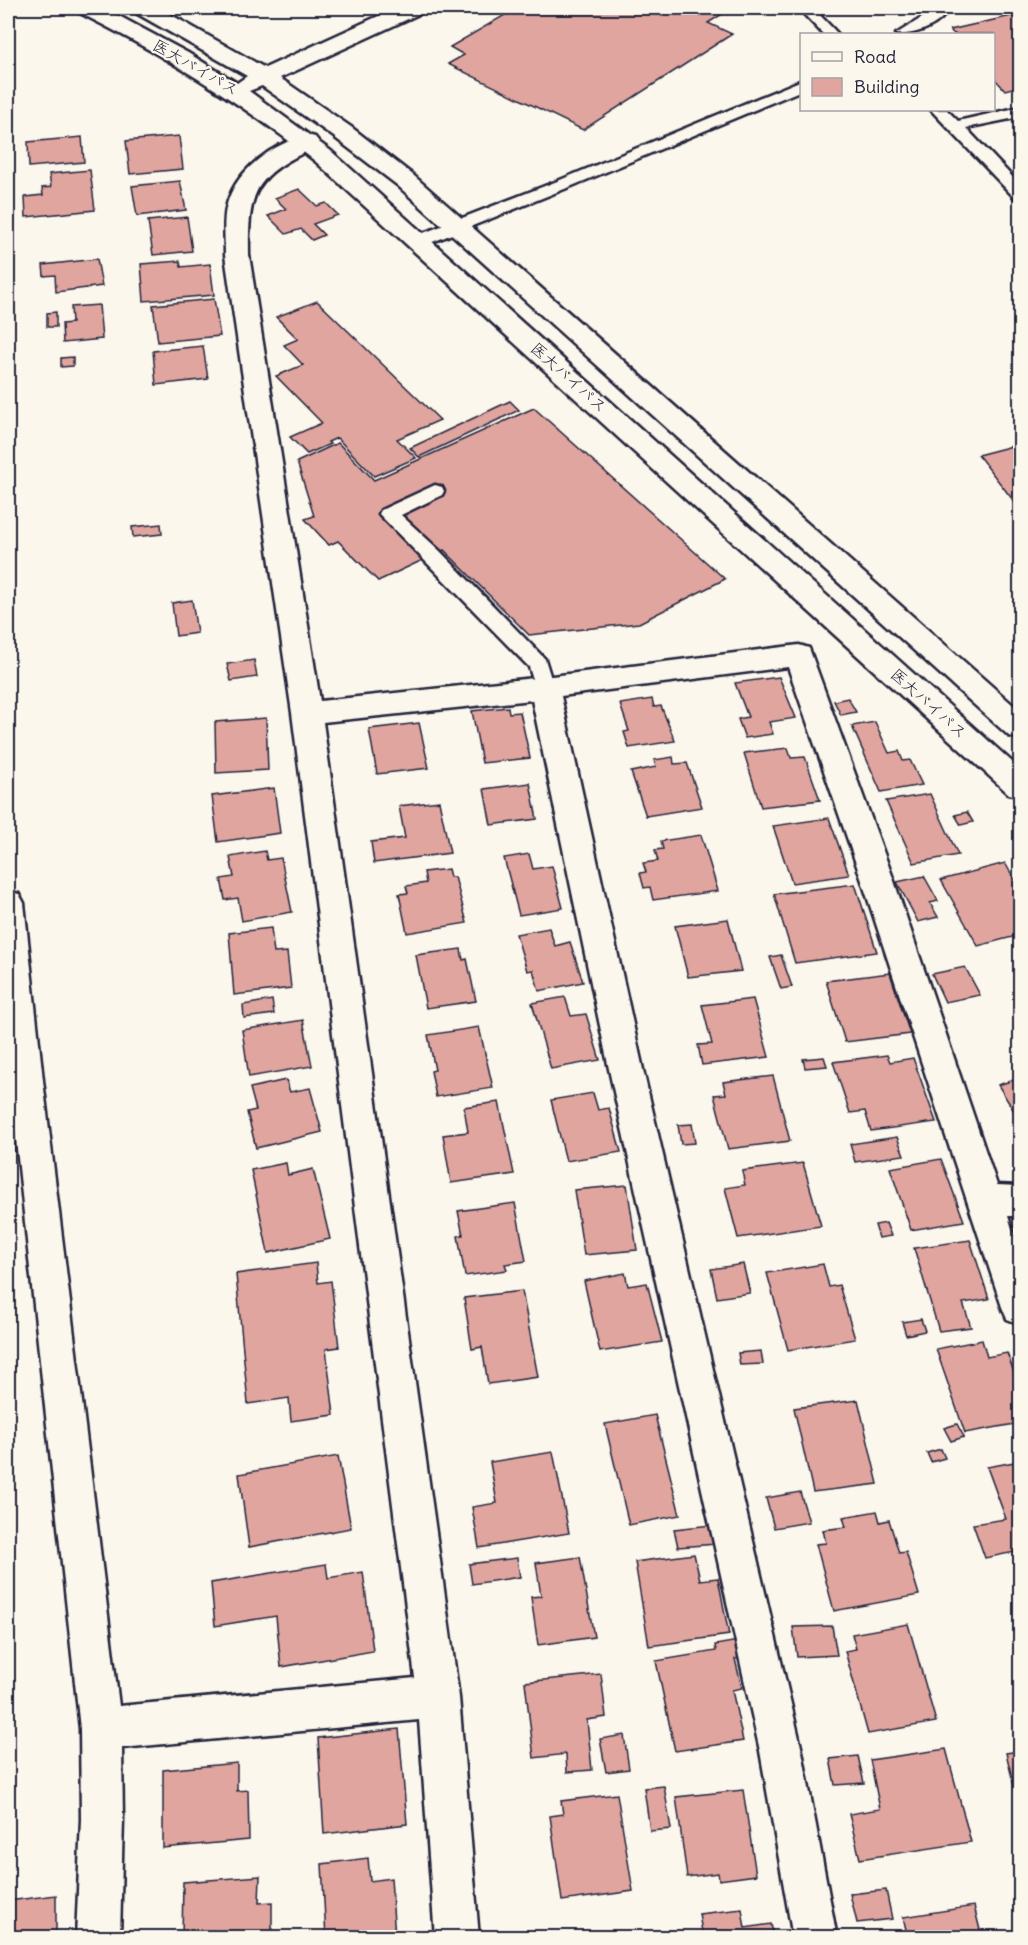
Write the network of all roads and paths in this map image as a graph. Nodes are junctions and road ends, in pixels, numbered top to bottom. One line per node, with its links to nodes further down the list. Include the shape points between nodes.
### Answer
1 (88, 8): 10 (street, 医大バイパス)
2 (144, 8): 8 (street, 医大バイパス)
3 (413, 8): 8 (street)
4 (805, 8): 6 (lane)
5 (942, 8): 7 (lane, via 939,14)
6 (830, 33)
7 (905, 33)
8 (265, 76): 10 (street); 16 (street, 医大バイパス, via 367,149)
9 (800, 84): 16 (lane)
10 (236, 90): 14 (street, 医大バイパス)
11 (940, 111): 13 (lane)
12 (1020, 112): 13 (lane)
13 (955, 126): 15 (lane)
14 (307, 142): 17 (street, 医大バイパス); 20 (street, via 271,162 247,184 238,207 237,255)
15 (1020, 194)
16 (458, 225): 17 (lane); 21 (street, 医大バイパス)
17 (419, 241): 22 (street, 医大バイパス)
18 (435, 491): 19 (lane, via 388,514 538,664)
19 (544, 688): 20 (street); 24 (street, via 799,655); 31 (street, via 781,1751)
20 (307, 713): 27 (street)
21 (1020, 728)
22 (1020, 786)
23 (8, 903): 28 (street)
24 (984, 1200): 25 (street); 26 (street)
25 (1020, 1201)
26 (1020, 1307)
27 (438, 1697): 28 (street); 30 (street)
28 (101, 1729): 29 (street)
29 (98, 1938)
30 (457, 1938)
31 (815, 1938)

